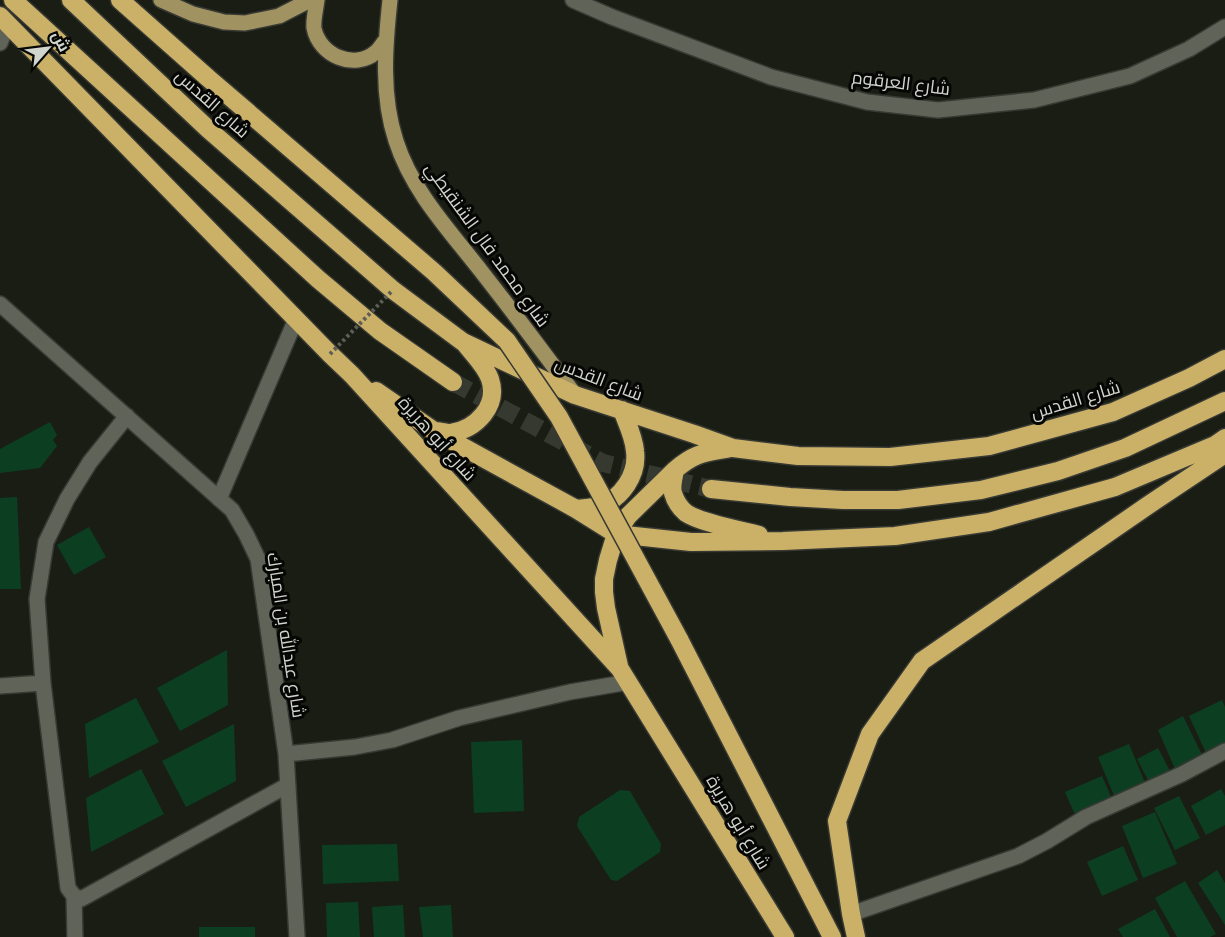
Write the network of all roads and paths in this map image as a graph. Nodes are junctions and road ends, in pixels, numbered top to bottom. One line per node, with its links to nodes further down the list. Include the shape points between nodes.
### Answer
1 (13, 0): 20 (highway, via 318,279 380,332)
2 (71, 0): 13 (highway, شارع القدس, via 208,129)
3 (120, 0): 46 (highway, شارع أبو هريرة, bridge, via 434,272 507,341 559,417 679,639)
4 (161, 0): 5 (main road, via 194,14 244,23 279,16)
5 (310, 0)
6 (317, 0): 11 (main road, via 314,27 330,54 345,60 361,60 375,53)
7 (390, 0): 11 (main road, شارع محمد فال الشنقيطي)
8 (573, 0): 10 (street, شارع العرقوم, via 771,77 867,102 938,110 1034,100 1130,76 1189,49)
9 (4, 21): 12 (street); 15 (highway, شارع أبو هريرة)
10 (1225, 27)
11 (385, 41): 21 (main road, شارع محمد فال الشنقيطي, via 387,103 396,141 415,184)
12 (0, 43)
13 (393, 290): 16 (highway, شارع القدس); 17 (path, bridge)
14 (0, 303): 24 (street, شارع عبدالله بن المبارك)
15 (296, 319): 17 (highway, شارع أبو هريرة); 31 (street)
16 (463, 342): 21 (highway, شارع القدس); 25 (highway, via 490,380 492,394 488,407 470,426 450,433)
17 (330, 354): 19 (highway, شارع أبو هريرة)
18 (1225, 359): 27 (highway, شارع القدس, via 1113,412 989,446 890,457 798,456)
19 (352, 375): 25 (highway); 35 (highway, شارع أبو هريرة)
20 (453, 382)
21 (575, 394): 23 (highway, شارع القدس)
22 (1225, 400): 30 (highway, via 1125,448 1058,471 981,490 898,500 843,500)
23 (622, 410): 27 (highway, شارع القدس); 32 (highway, via 635,450 630,480 609,501)
24 (127, 416): 31 (street, شارع عبدالله بن المبارك); 36 (street, via 90,462 46,542 37,599)
25 (434, 431): 32 (highway)
26 (1225, 438): 34 (highway, via 1115,488 989,522 895,536)
27 (733, 448): 29 (highway, via 695,456)
28 (1225, 454): 42 (highway, via 922,661 870,734 837,821)
29 (675, 470): 33 (highway, via 628,516); 34 (highway, via 673,495 685,512)
30 (711, 489)
31 (219, 499): 39 (street, شارع عبدالله بن المبارك, via 232,510 258,559)
32 (576, 509): 33 (highway)
33 (616, 534): 34 (highway, via 691,543); 35 (highway, via 604,592)
34 (783, 541)
35 (624, 676): 39 (street, via 459,718 392,740); 45 (highway, شارع أبو هريرة)
36 (43, 683): 37 (street); 41 (street, via 65,873)
37 (0, 686)
38 (1225, 751): 42 (street, via 1086,817 1018,856)
39 (286, 754): 40 (street, شارع عبدالله بن المبارك)
40 (288, 785): 41 (street, via 93,893 81,899); 44 (street, شارع عبدالله بن المبارك)
41 (74, 896): 43 (street)
42 (851, 914): 47 (highway)
43 (75, 937)
44 (297, 937)
45 (785, 937)
46 (832, 937)
47 (856, 937)

